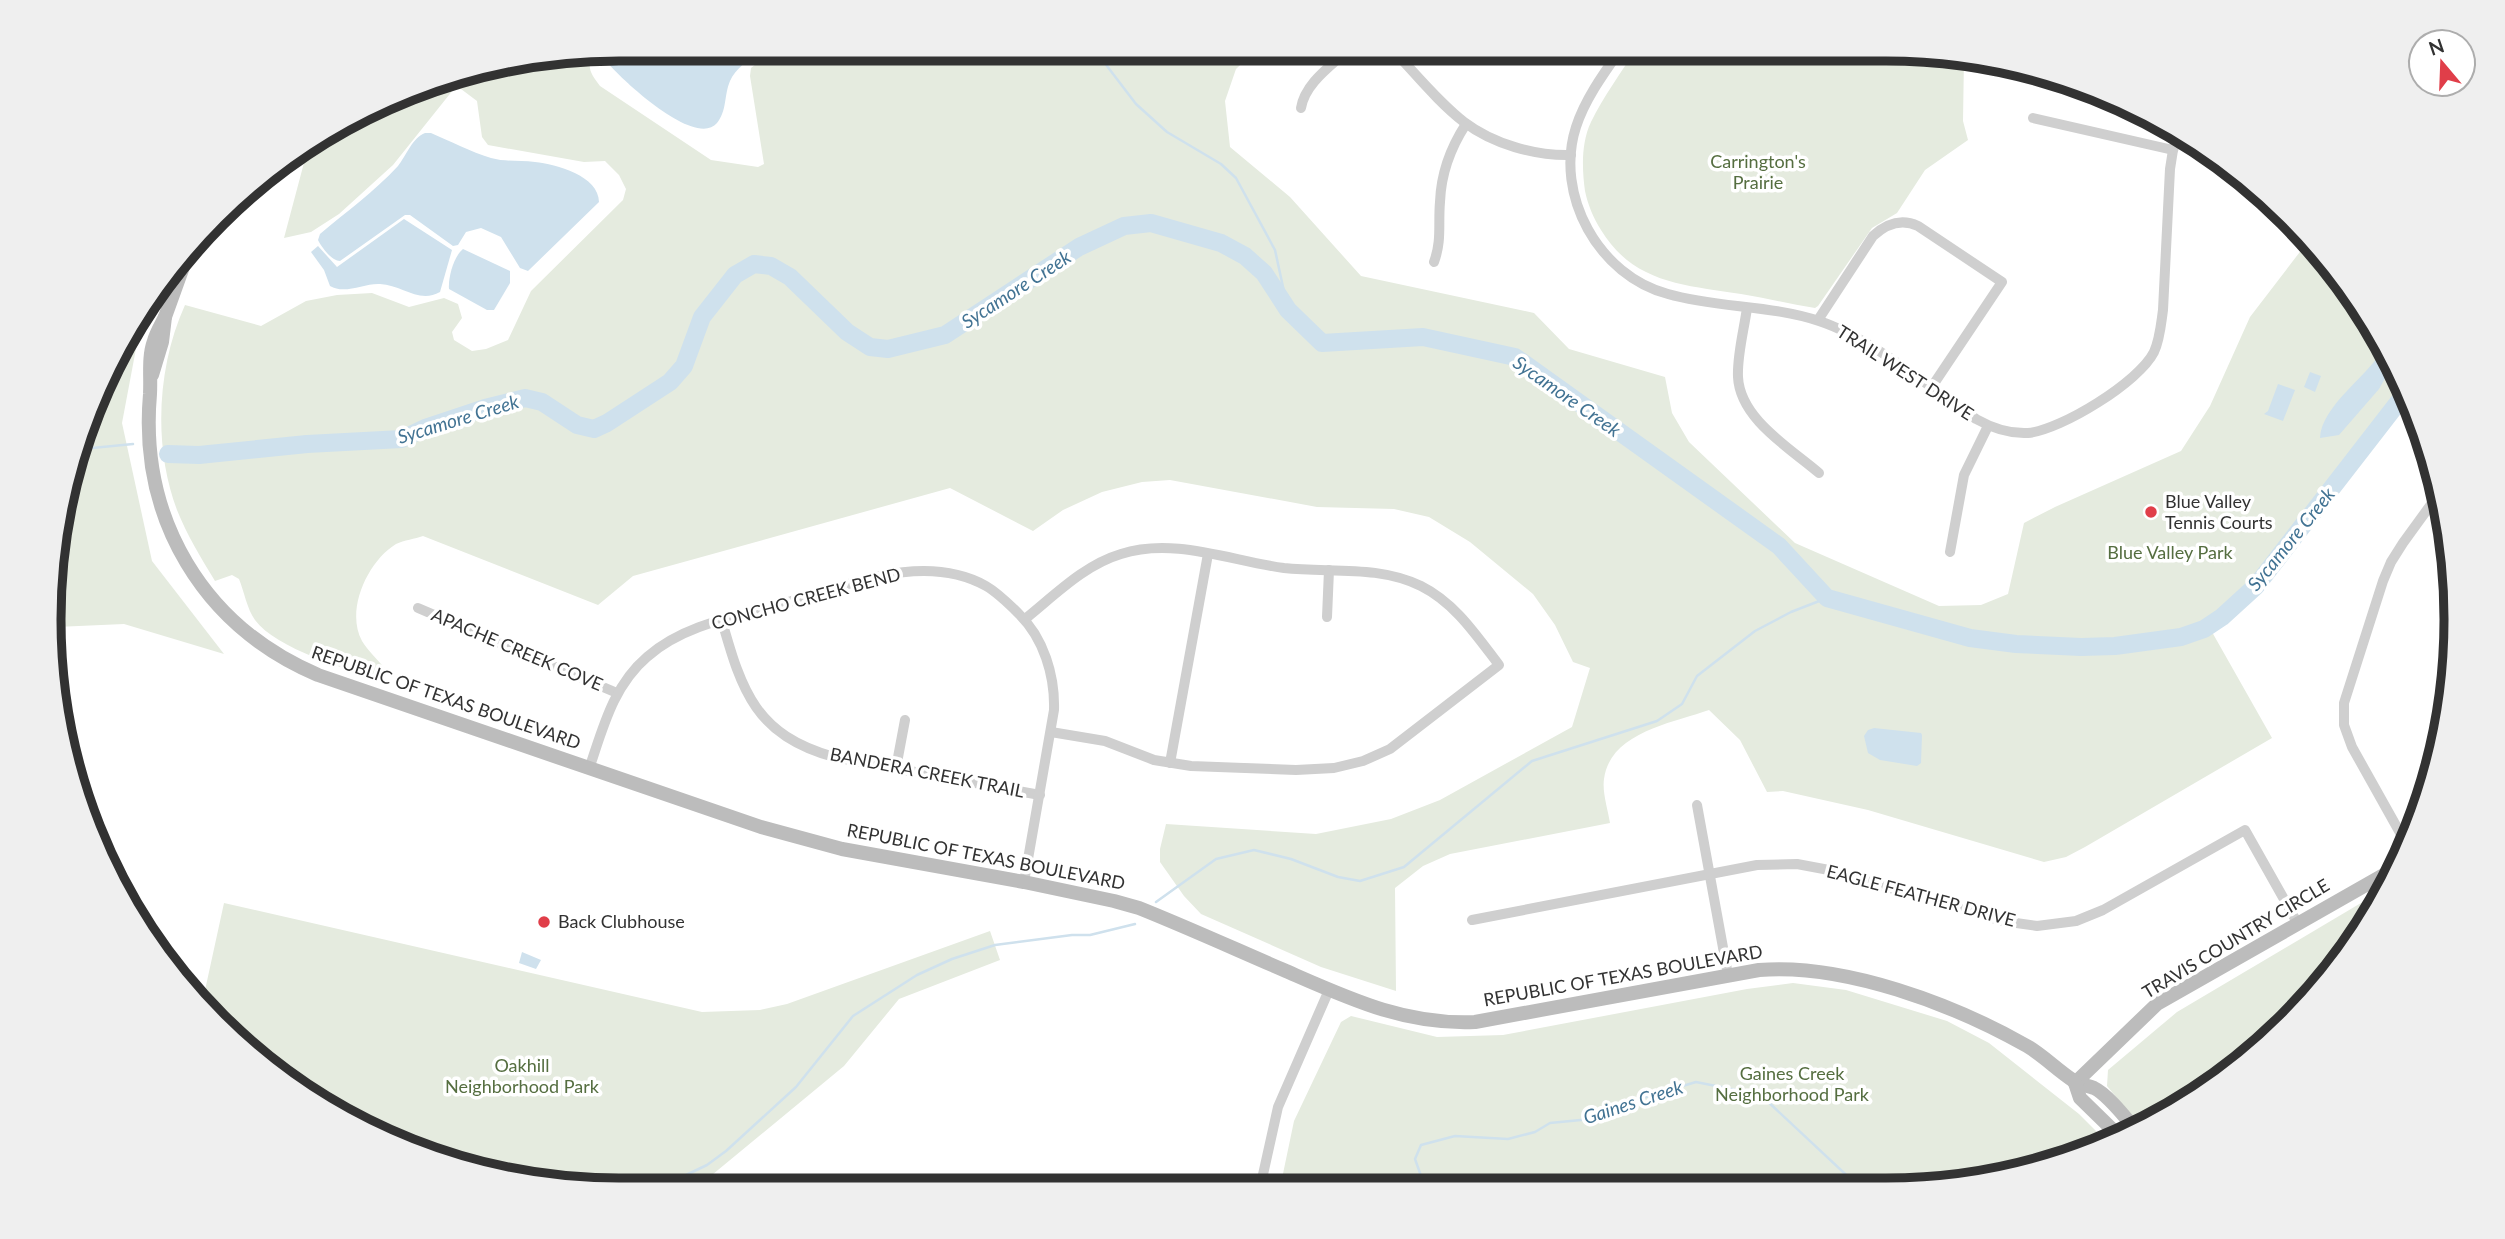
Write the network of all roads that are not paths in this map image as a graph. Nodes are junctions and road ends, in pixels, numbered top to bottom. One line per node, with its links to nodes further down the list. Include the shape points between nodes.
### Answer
1 (1336, 61): 4 (street, via 1313,83)
2 (1404, 61): 6 (street)
3 (1610, 61): 9 (street, TRAIL WEST DRIVE, via 1575,130)
4 (1301, 108)
5 (2033, 118): 8 (street)
6 (1466, 124): 9 (street, via 1524,150); 10 (street, via 1443,177 1441,236)
7 (2176, 143): 8 (street, TRAIL WEST DRIVE)
8 (2173, 150): 15 (street, TRAIL WEST DRIVE, via 2162,321 2154,352 2132,380 2059,424 2028,433)
9 (1571, 155): 12 (street, TRAIL WEST DRIVE, via 1572,184 1582,218 1600,249 1619,269 1665,294)
10 (1434, 262)
11 (179, 277): 30 (street, REPUBLIC OF TEXAS BOULEVARD, via 152,374 150,452 167,524 198,582 218,607 281,658 318,676)
12 (1747, 308): 13 (street, TRAIL WEST DRIVE); 16 (street, via 1738,375 1742,400 1749,412)
13 (1818, 320): 14 (street, TRAIL WEST DRIVE, via 1868,345); 14 (street, via 1880,229 1896,222 1918,226 2003,282)
14 (1931, 388): 15 (street, TRAIL WEST DRIVE)
15 (1988, 426): 18 (street, via 1964,475)
16 (1819, 472)
17 (2431, 504): 33 (street, via 2391,562 2343,713 2346,735)
18 (1950, 552)
19 (1208, 554): 20 (street, via 1282,568); 23 (street, via 1153,548 1122,554 1085,571); 28 (street)
20 (1329, 570): 22 (street); 28 (street, via 1384,574 1423,587 1454,609 1499,665 1402,741 1363,761 1317,770)
21 (418, 608): 25 (street, APACHE CREEK COVE)
22 (1327, 617)
23 (1025, 619): 24 (street, CONCHO CREEK BEND, via 984,585 957,575 923,571 890,574); 27 (street, CONCHO CREEK BEND, via 1043,650 1053,682)
24 (722, 621): 25 (street, CONCHO CREEK BEND, via 659,647); 29 (street, BANDERA CREEK TRAIL, via 739,679 770,724 812,750)
25 (617, 693): 30 (street, CONCHO CREEK BEND)
26 (905, 720): 29 (street)
27 (1051, 732): 28 (street, via 1105,741); 31 (street, CONCHO CREEK BEND)
28 (1170, 763)
29 (896, 768): 31 (street, BANDERA CREEK TRAIL)
30 (589, 769): 36 (street, REPUBLIC OF TEXAS BOULEVARD, via 806,839)
31 (1040, 795): 36 (street, CONCHO CREEK BEND)
32 (1696, 805): 34 (street)
33 (2400, 835)
34 (1710, 875): 37 (street, EAGLE FEATHER DRIVE); 38 (street, EAGLE FEATHER DRIVE, via 1757,865 1797,864 2003,922 2037,926 2076,921 2103,911 2245,831); 39 (street)
35 (2380, 877): 38 (street, TRAVIS COUNTRY CIRCLE)
36 (1024, 882): 40 (street, REPUBLIC OF TEXAS BOULEVARD, via 1139,908)
37 (1472, 920)
38 (2298, 924): 41 (street, TRAVIS COUNTRY CIRCLE, via 2157,1004)
39 (1728, 975): 40 (street, REPUBLIC OF TEXAS BOULEVARD, via 1475,1022 1394,1014); 41 (street, REPUBLIC OF TEXAS BOULEVARD, via 1807,969 1914,996 1961,1013 2028,1047)
40 (1329, 990): 44 (street, via 1278,1107)
41 (2075, 1083): 42 (street, REPUBLIC OF TEXAS BOULEVARD, via 2095,1088); 43 (street, REPUBLIC OF TEXAS BOULEVARD, via 2080,1098)
42 (2128, 1122)
43 (2111, 1129)
44 (1262, 1178)

